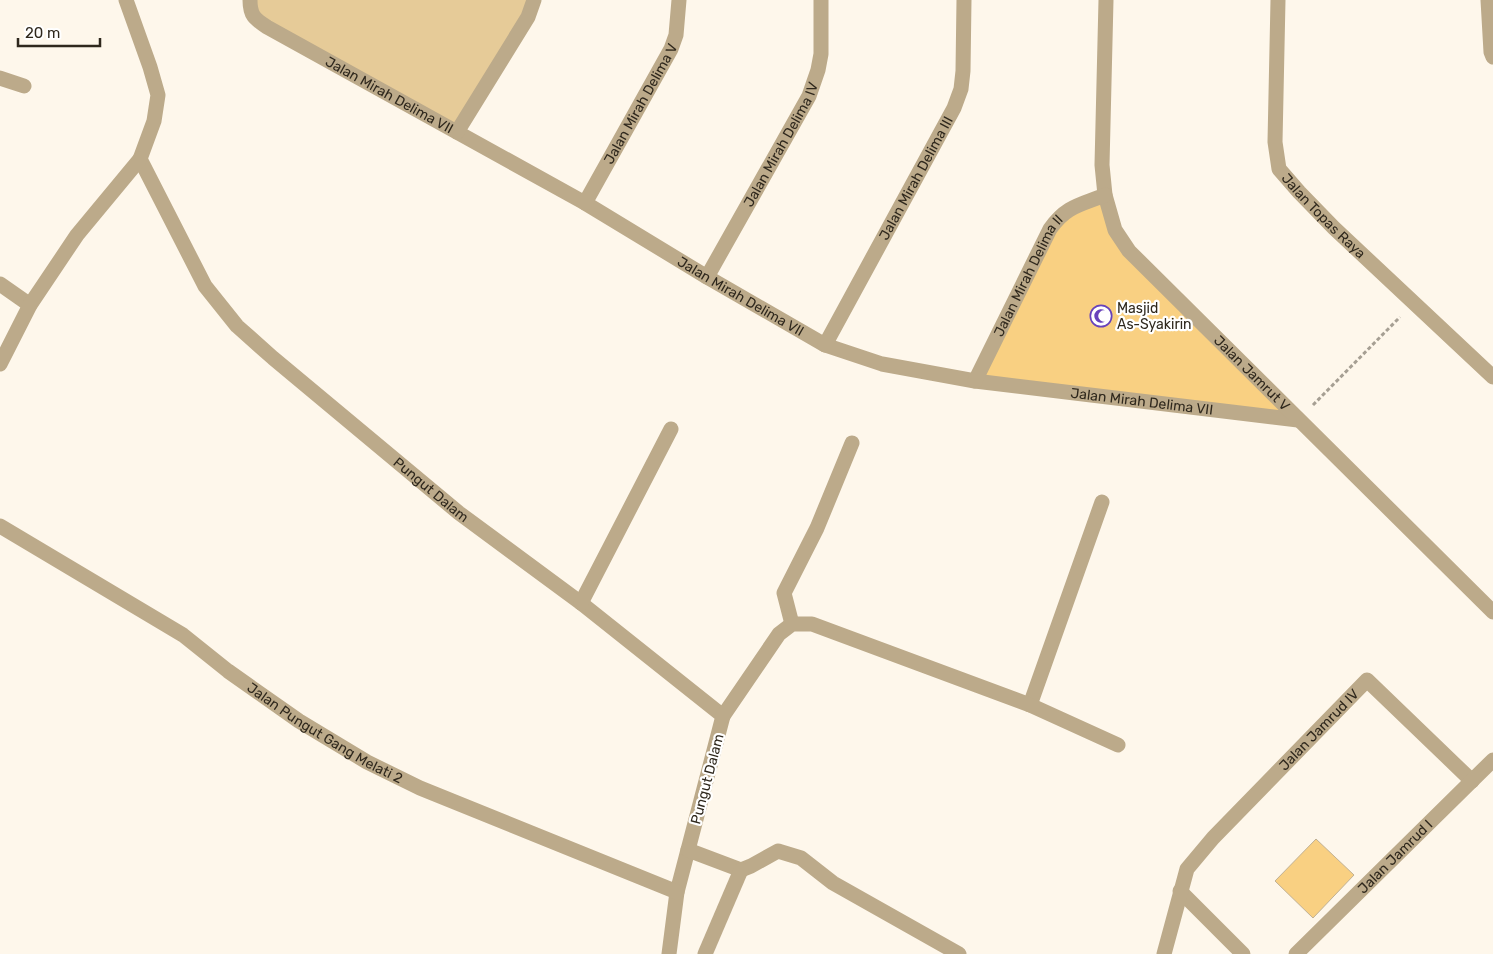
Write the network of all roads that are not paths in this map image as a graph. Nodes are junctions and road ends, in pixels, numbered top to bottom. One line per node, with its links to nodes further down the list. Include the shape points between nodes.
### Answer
1 (126, 0): 14 (street, via 158,95 154,121)
2 (250, 0): 13 (street, Jalan Mirah Delima VII, via 254,18 267,27)
3 (534, 0): 13 (street, via 528,17)
4 (679, 0): 16 (street, Jalan Mirah Delima V, via 676,35 671,49)
5 (821, 0): 17 (street, Jalan Mirah Delima IV, via 821,54 809,96)
6 (964, 0): 20 (street, Jalan Mirah Delima III, via 962,80 954,108)
7 (1106, 0): 15 (street, Jalan Jamrut V, via 1102,165)
8 (1278, 0): 22 (street, Jalan Topas Raya, via 1275,142 1279,169 1334,228)
9 (1488, 0): 10 (street)
10 (1493, 57)
11 (0, 78): 12 (street)
12 (24, 86)
13 (456, 132): 16 (street, Jalan Mirah Delima VII)
14 (140, 158): 19 (street, via 77,235); 29 (street, Pungut Dalam, via 205,286 237,326 460,513)
15 (1105, 195): 23 (street, Jalan Mirah Delima II, via 1068,209 1058,217); 24 (street, Jalan Jamrut V, via 1115,230 1129,251)
16 (585, 203): 17 (street, Jalan Mirah Delima VII)
17 (707, 277): 20 (street, Jalan Mirah Delima VII)
18 (0, 284): 19 (street)
19 (30, 305): 21 (street)
20 (826, 345): 23 (street, Jalan Mirah Delima VII, via 882,364)
21 (0, 364)
22 (1493, 376)
23 (975, 381): 24 (street, Jalan Mirah Delima VII)
24 (1298, 420): 30 (street, Jalan Jamrut V)
25 (671, 428): 29 (street)
26 (852, 443): 31 (street, via 818,528 784,593)
27 (1102, 502): 32 (street)
28 (0, 526): 40 (street, Jalan Pungut Gang Melati 2, via 183,635 299,721 367,762 420,788)
29 (581, 603): 33 (street, Pungut Dalam)
30 (1493, 612)
31 (792, 624): 32 (street, via 812,624); 33 (street, via 779,634)
32 (1030, 705): 34 (street)
33 (724, 716): 37 (street, Pungut Dalam)
34 (1118, 745)
35 (1493, 760): 36 (street, Jalan Jamrud I)
36 (1472, 781): 39 (street, Jalan Jamrud IV, via 1367,680 1213,838 1187,869); 46 (street, Jalan Jamrud I)
37 (688, 850): 38 (street); 40 (street, Pungut Dalam)
38 (741, 870): 42 (street); 43 (street, via 778,851 801,858 833,882)
39 (1180, 891): 44 (street); 45 (street)
40 (677, 892): 41 (street, Pungut Dalam)
41 (669, 954)
42 (705, 954)
43 (960, 954)
44 (1164, 954)
45 (1243, 954)
46 (1296, 954)

